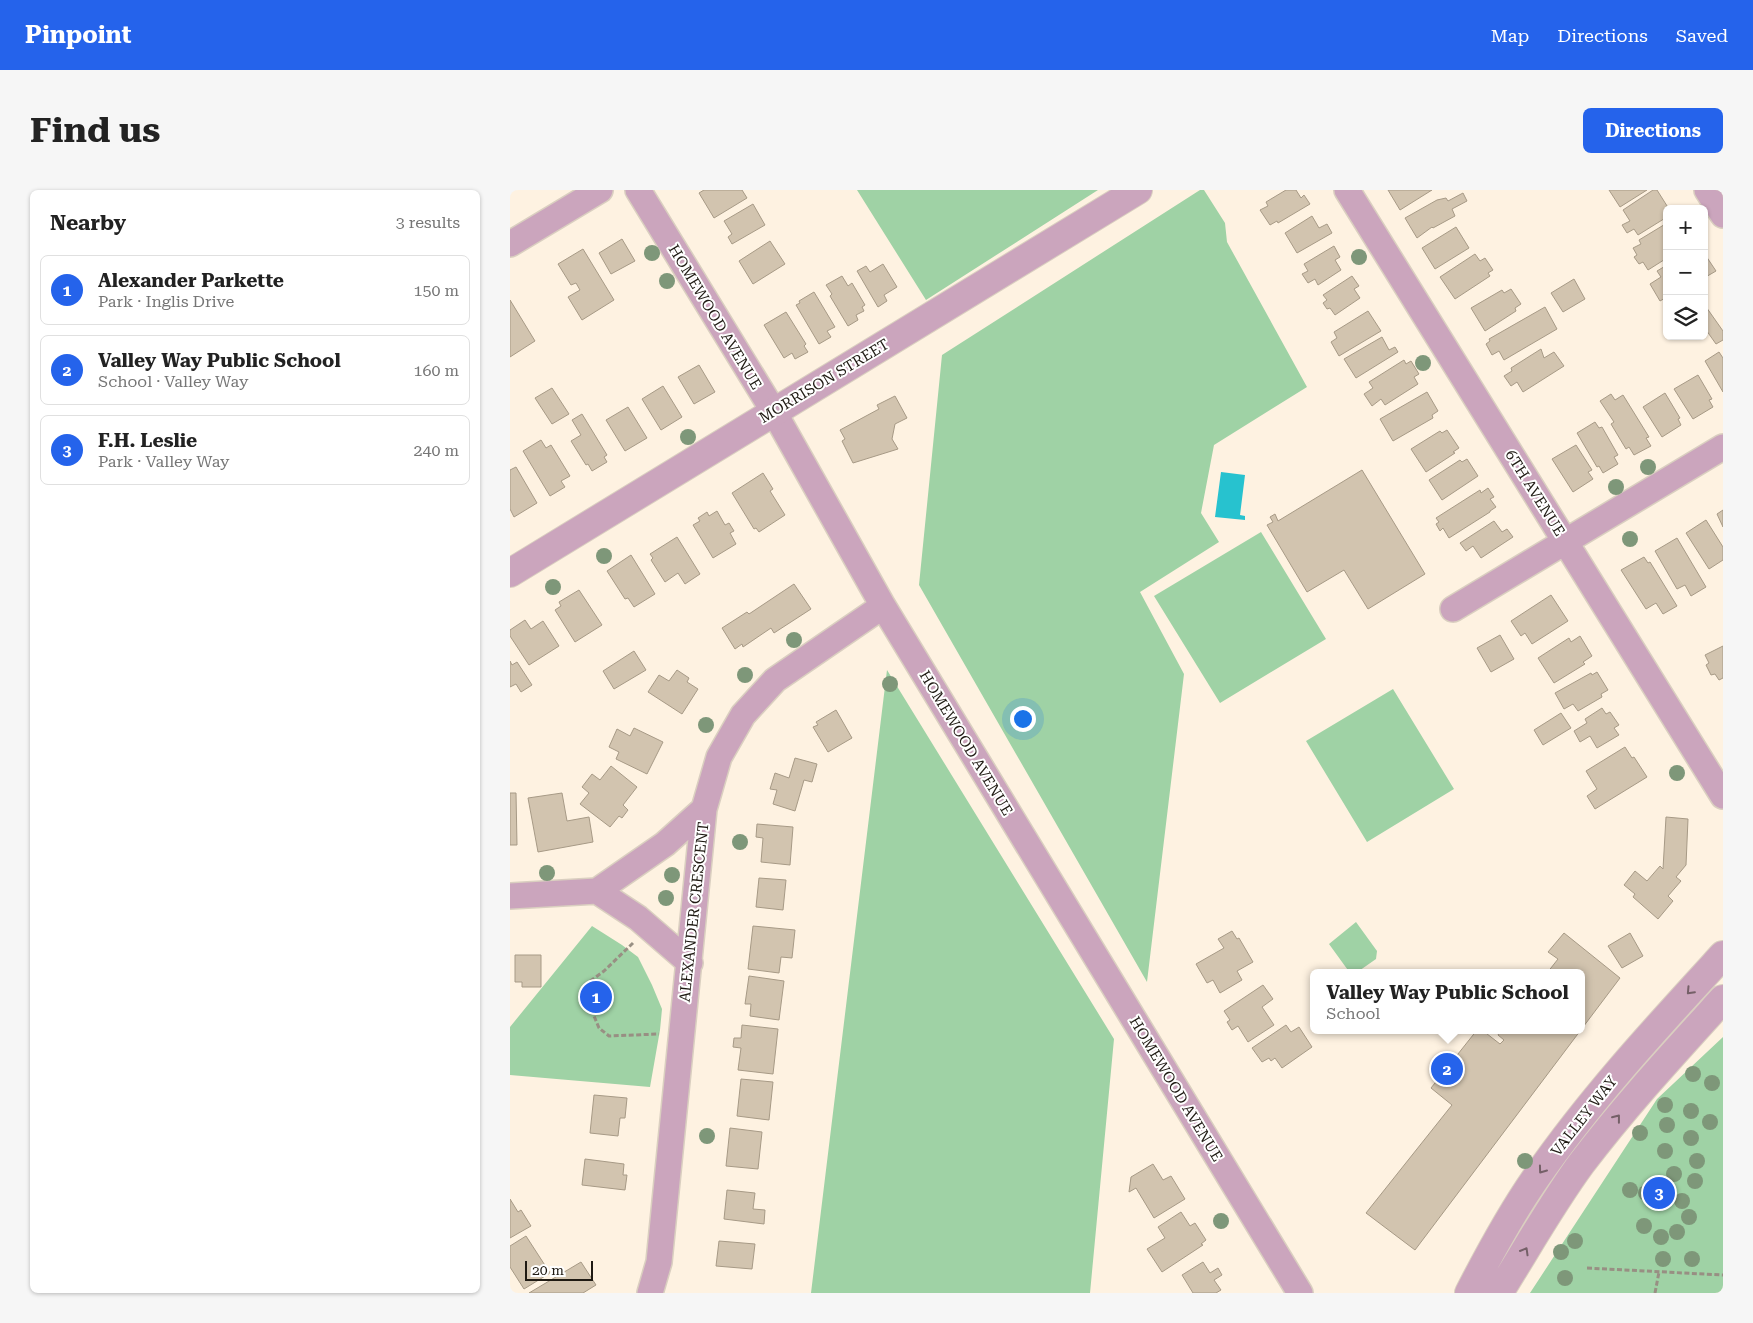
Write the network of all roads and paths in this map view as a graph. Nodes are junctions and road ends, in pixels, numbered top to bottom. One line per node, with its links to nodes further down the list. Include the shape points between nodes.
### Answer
1 (600, 190): 7 (street)
2 (638, 190): 8 (street, HOMEWOOD AVENUE)
3 (1138, 190): 8 (street, MORRISON STREET)
4 (1346, 190): 10 (street, 6TH AVENUE)
5 (1708, 190): 6 (street)
6 (1723, 215)
7 (510, 244)
8 (774, 412): 11 (street, MORRISON STREET); 12 (street, HOMEWOOD AVENUE)
9 (1723, 447): 10 (street)
10 (1566, 542): 13 (street); 14 (street, 6TH AVENUE)
11 (510, 573)
12 (883, 606): 15 (street, ALEXANDER CRESCENT, via 775,680 743,715 719,757); 27 (street, HOMEWOOD AVENUE)
13 (1453, 610)
14 (1723, 796)
15 (704, 809): 16 (street, via 665,844); 20 (street, ALEXANDER CRESCENT)
16 (597, 891): 17 (street); 18 (street)
17 (510, 896)
18 (644, 924): 20 (street); 22 (path, via 632,945 585,985 584,992 599,1028 609,1036 655,1033)
19 (1723, 955): 28 (street, VALLEY WAY, one-way to 28, via 1651,1033 1577,1122 1530,1187)
20 (690, 963): 22 (street, ALEXANDER CRESCENT)
21 (1723, 999): 29 (street, VALLEY WAY, one-way to 21, via 1541,1222 1581,1164 1619,1115)
22 (682, 1039): 26 (street, ALEXANDER CRESCENT, via 659,1262)
23 (1588, 1268): 24 (path)
24 (1659, 1272): 25 (path); 30 (path)
25 (1723, 1275)
26 (650, 1293)
27 (1300, 1293)
28 (1469, 1293)
29 (1499, 1293)
30 (1655, 1293)

